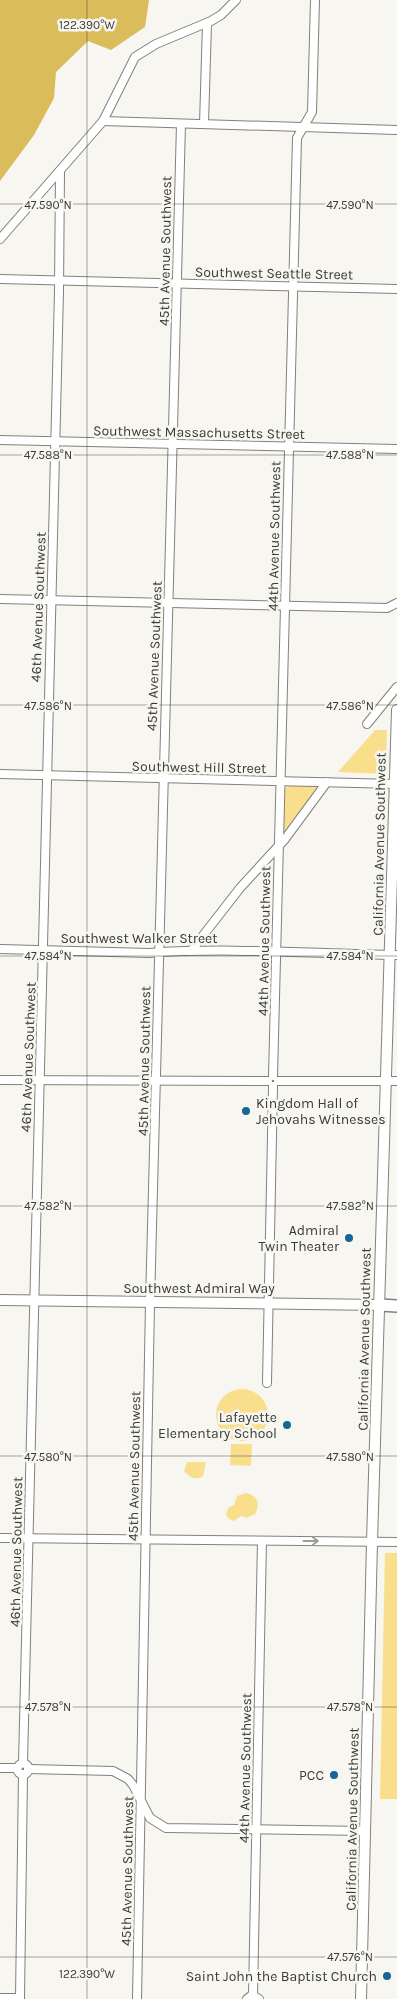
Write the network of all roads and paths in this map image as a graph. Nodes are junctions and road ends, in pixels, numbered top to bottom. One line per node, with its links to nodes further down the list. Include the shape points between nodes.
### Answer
1 (236, 0): 3 (street)
2 (315, 0): 7 (street, 44th Avenue Southwest, via 312,112)
3 (207, 23): 4 (street, via 134,57); 6 (street)
4 (103, 122): 5 (street); 9 (street)
5 (180, 124): 6 (street); 13 (street, 45th Avenue Southwest)
6 (204, 124): 7 (street)
7 (303, 127): 8 (street); 14 (street, 44th Avenue Southwest, via 297,138)
8 (397, 130)
9 (60, 171): 10 (street); 12 (street, 46th Avenue Southwest)
10 (0, 238)
11 (0, 279): 12 (street, Southwest Seattle Street)
12 (59, 280): 13 (street, Southwest Seattle Street); 17 (street, 46th Avenue Southwest)
13 (176, 283): 14 (street, Southwest Seattle Street); 18 (street, 45th Avenue Southwest)
14 (293, 286): 15 (street, Southwest Seattle Street); 19 (street, 44th Avenue Southwest)
15 (397, 289)
16 (0, 440): 17 (street, Southwest Massachusetts Street)
17 (55, 441): 18 (street, Southwest Massachusetts Street); 22 (street, 46th Avenue Southwest)
18 (172, 444): 19 (street, Southwest Massachusetts Street); 23 (street, 45th Avenue Southwest)
19 (289, 446): 20 (street, Southwest Massachusetts Street); 25 (street, 44th Avenue Southwest)
20 (397, 449)
21 (0, 599): 22 (street)
22 (51, 601): 23 (street); 30 (street, 46th Avenue Southwest)
23 (168, 603): 25 (street); 31 (street, 45th Avenue Southwest)
24 (397, 603): 25 (street, via 386,608)
25 (285, 606): 32 (street, 44th Avenue Southwest)
26 (397, 687): 28 (street)
27 (397, 710): 34 (main road, California Avenue Southwest)
28 (367, 724)
29 (0, 774): 30 (street, Southwest Hill Street)
30 (46, 775): 31 (street, Southwest Hill Street); 37 (street, 46th Avenue Southwest)
31 (163, 778): 32 (street, Southwest Hill Street); 39 (street, 45th Avenue Southwest)
32 (280, 781): 33 (street, Southwest Hill Street); 35 (street, 44th Avenue Southwest)
33 (327, 782): 34 (street, Southwest Hill Street); 35 (street)
34 (396, 784): 41 (main road, California Avenue Southwest)
35 (279, 845): 38 (street, via 240,888); 40 (street, 44th Avenue Southwest)
36 (0, 949): 37 (street, Southwest Walker Street)
37 (43, 950): 39 (street, Southwest Walker Street); 44 (street, 46th Avenue Southwest)
38 (191, 951): 39 (street, Southwest Walker Street); 40 (street, Southwest Walker Street)
39 (159, 952): 42 (street, 45th Avenue Southwest)
40 (277, 953): 41 (street, Southwest Walker Street); 45 (street, 44th Avenue Southwest)
41 (394, 955): 46 (main road, California Avenue Southwest)
42 (157, 1079): 44 (street); 45 (street); 50 (street, 45th Avenue Southwest)
43 (0, 1080): 44 (street)
44 (39, 1080): 49 (street, 46th Avenue Southwest)
45 (273, 1081): 46 (street); 51 (street, 44th Avenue Southwest)
46 (386, 1081): 47 (street); 52 (main road, California Avenue Southwest)
47 (397, 1081)
48 (0, 1300): 49 (main road, Southwest Admiral Way)
49 (34, 1301): 50 (main road, Southwest Admiral Way); 56 (street, 46th Avenue Southwest)
50 (150, 1303): 51 (main road, Southwest Admiral Way); 57 (street, 45th Avenue Southwest)
51 (268, 1304): 52 (main road, Southwest Admiral Way); 54 (street, 44th Avenue Southwest)
52 (380, 1306): 53 (main road, Southwest Admiral Way); 59 (main road, California Avenue Southwest)
53 (397, 1306)
54 (267, 1383)
55 (0, 1538): 56 (street)
56 (29, 1538): 57 (street); 62 (street, 46th Avenue Southwest)
57 (145, 1539): 58 (street); 63 (street, 45th Avenue Southwest)
58 (262, 1541): 59 (street, one-way to 59); 64 (street, 44th Avenue Southwest)
59 (372, 1542): 60 (street); 65 (main road, California Avenue Southwest)
60 (397, 1542)
61 (0, 1768): 62 (street)
62 (23, 1768): 63 (street, via 113,1771 128,1779); 67 (street, 46th Avenue Southwest)
63 (140, 1801): 64 (street, via 150,1818 166,1828); 69 (street, 45th Avenue Southwest)
64 (256, 1830): 65 (street); 68 (street, 44th Avenue Southwest)
65 (365, 1831): 70 (main road, California Avenue Southwest)
66 (0, 1998): 67 (street)
67 (20, 1998)
68 (253, 1998)
69 (137, 1999)
70 (361, 1999)

